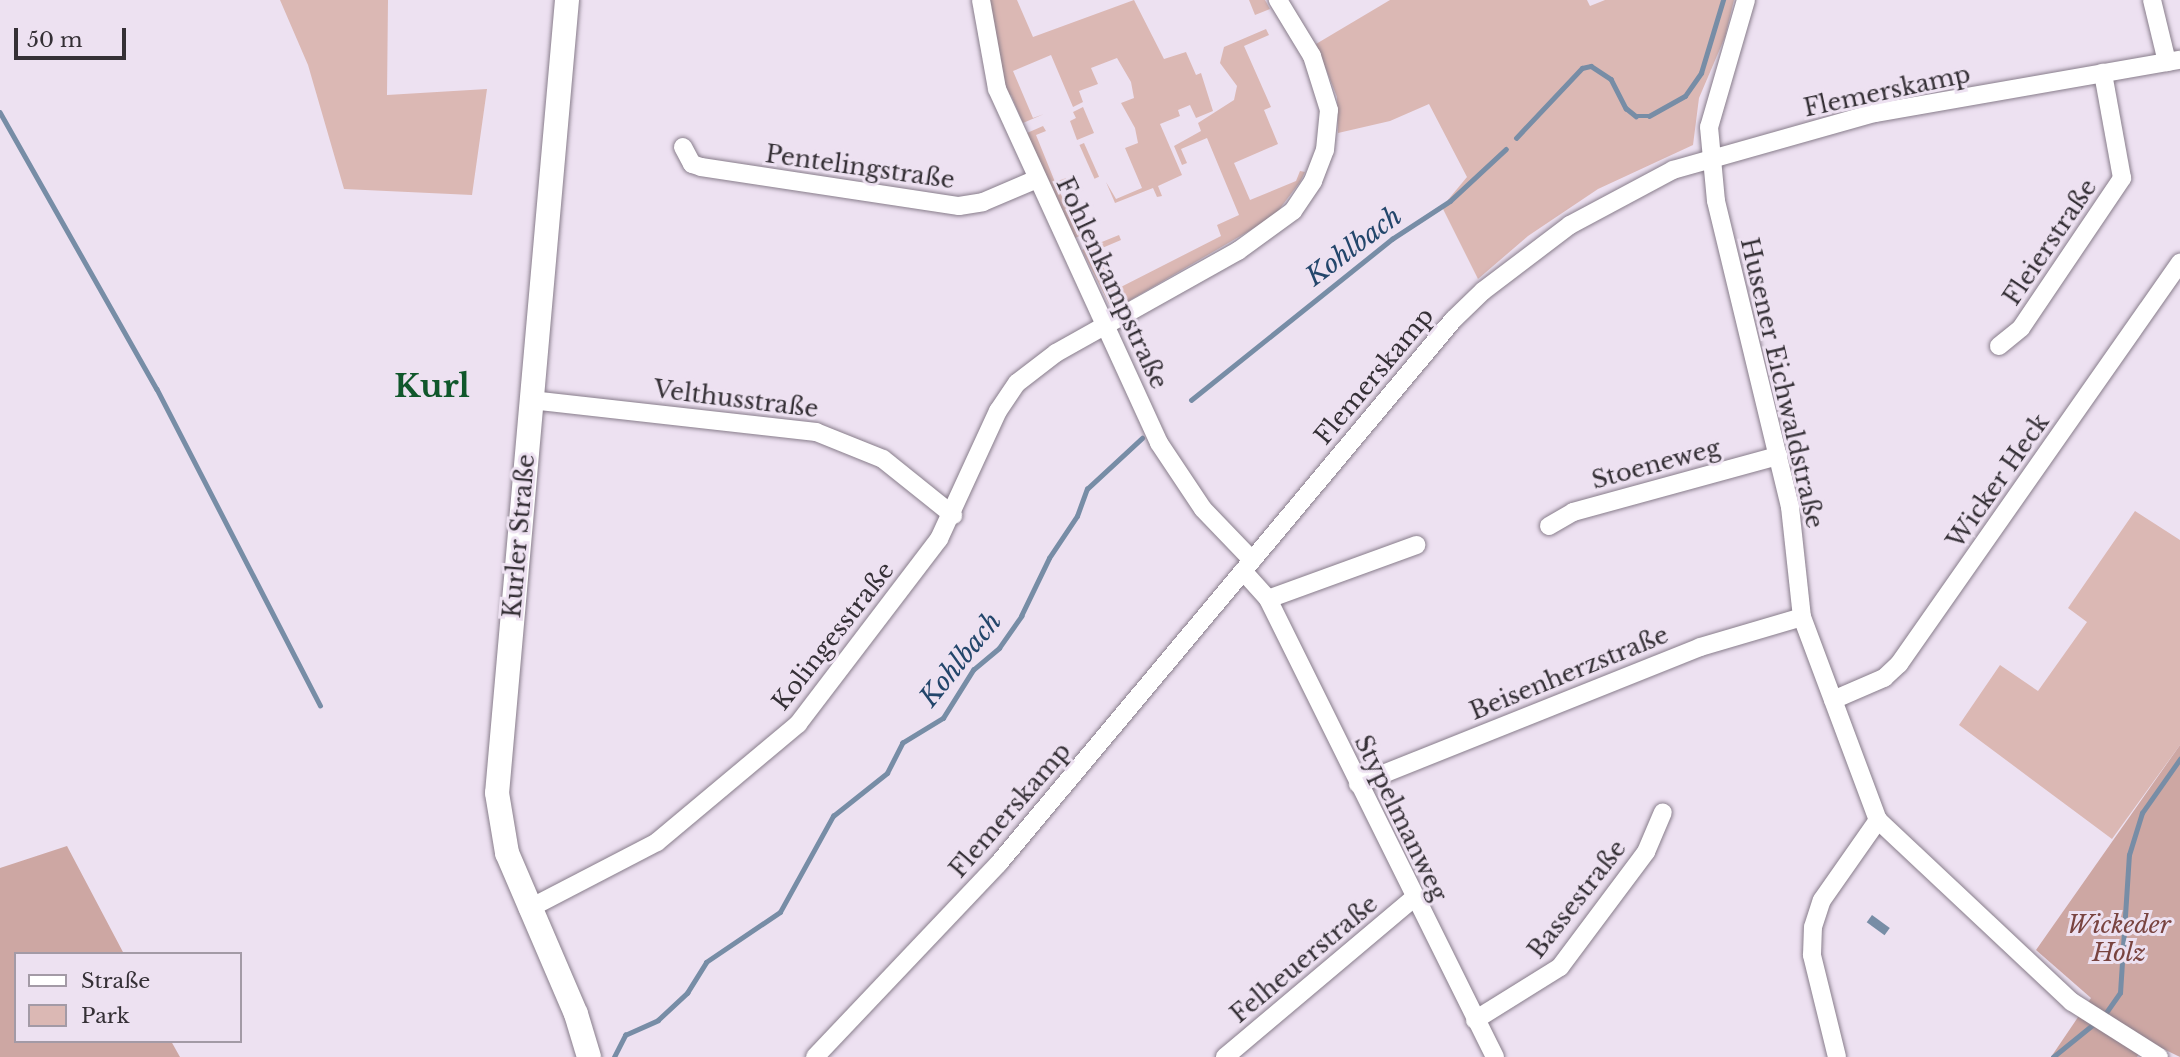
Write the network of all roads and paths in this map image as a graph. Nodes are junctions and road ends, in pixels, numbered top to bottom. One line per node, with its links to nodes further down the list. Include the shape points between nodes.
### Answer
1 (567, 0): 14 (main road, Kurler Straße)
2 (981, 0): 10 (street, Fohlenkampstraße, via 997,89)
3 (1278, 0): 12 (street, Kolingesstraße, via 1312,56 1326,90 1329,128 1313,181 1281,223)
4 (1746, 0): 9 (street, Husener Eichwaldstraße, via 1713,108)
5 (2152, 0): 6 (street)
6 (2173, 61): 7 (street, Flemerskamp)
7 (2103, 73): 9 (street, Flemerskamp, via 1875,113); 13 (street, Fleierstraße, via 2122,177 2021,328)
8 (682, 147): 10 (street, Pentelingstraße, via 692,164 701,167 959,206 983,202)
9 (1710, 160): 15 (street, Husener Eichwaldstraße, via 1747,341); 19 (street, Flemerskamp, via 1673,170 1606,202 1483,291 1387,396)
10 (1037, 179): 12 (street, Fohlenkampstraße)
11 (2180, 263): 22 (street, Wicker Heck, via 1899,664 1884,678)
12 (1105, 327): 16 (street, Kolingesstraße, via 1056,353 1017,383 998,411); 19 (street, Fohlenkampstraße, via 1179,478)
13 (1999, 346)
14 (531, 400): 16 (street, Velthusstraße, via 816,432 883,459); 27 (main road, Kurler Straße, via 498,782 505,844)
15 (1778, 456): 17 (street, Stoeneweg, via 1573,512); 21 (street, Husener Eichwaldstraße, via 1790,506)
16 (953, 515): 27 (street, Kolingesstraße, via 798,724 657,842)
17 (1549, 526)
18 (1416, 545): 20 (street)
19 (1248, 566): 20 (street, Stypelmanweg); 31 (street, Flemerskamp, via 999,863)
20 (1268, 599): 23 (street, Stypelmanweg)
21 (1802, 617): 22 (street, Husener Eichwaldstraße); 23 (street, Beisenherzstraße, via 1700,647)
22 (1833, 700): 25 (street, Husener Eichwaldstraße)
23 (1358, 784): 26 (street, Stypelmanweg)
24 (1663, 812): 28 (street, Bassestraße, via 1646,852 1560,967)
25 (1878, 820): 29 (street, via 1822,900 1814,927 1812,955); 34 (street, Husener Eichwaldstraße, via 2088,1013)
26 (1414, 898): 28 (street, Stypelmanweg); 32 (street, Felheuerstraße)
27 (528, 909): 30 (main road, Kurler Straße, via 576,1014)
28 (1475, 1020): 33 (street, Stypelmanweg)
29 (1834, 1056)
30 (589, 1057)
31 (815, 1057)
32 (1225, 1057)
33 (1494, 1057)
34 (2159, 1057)

